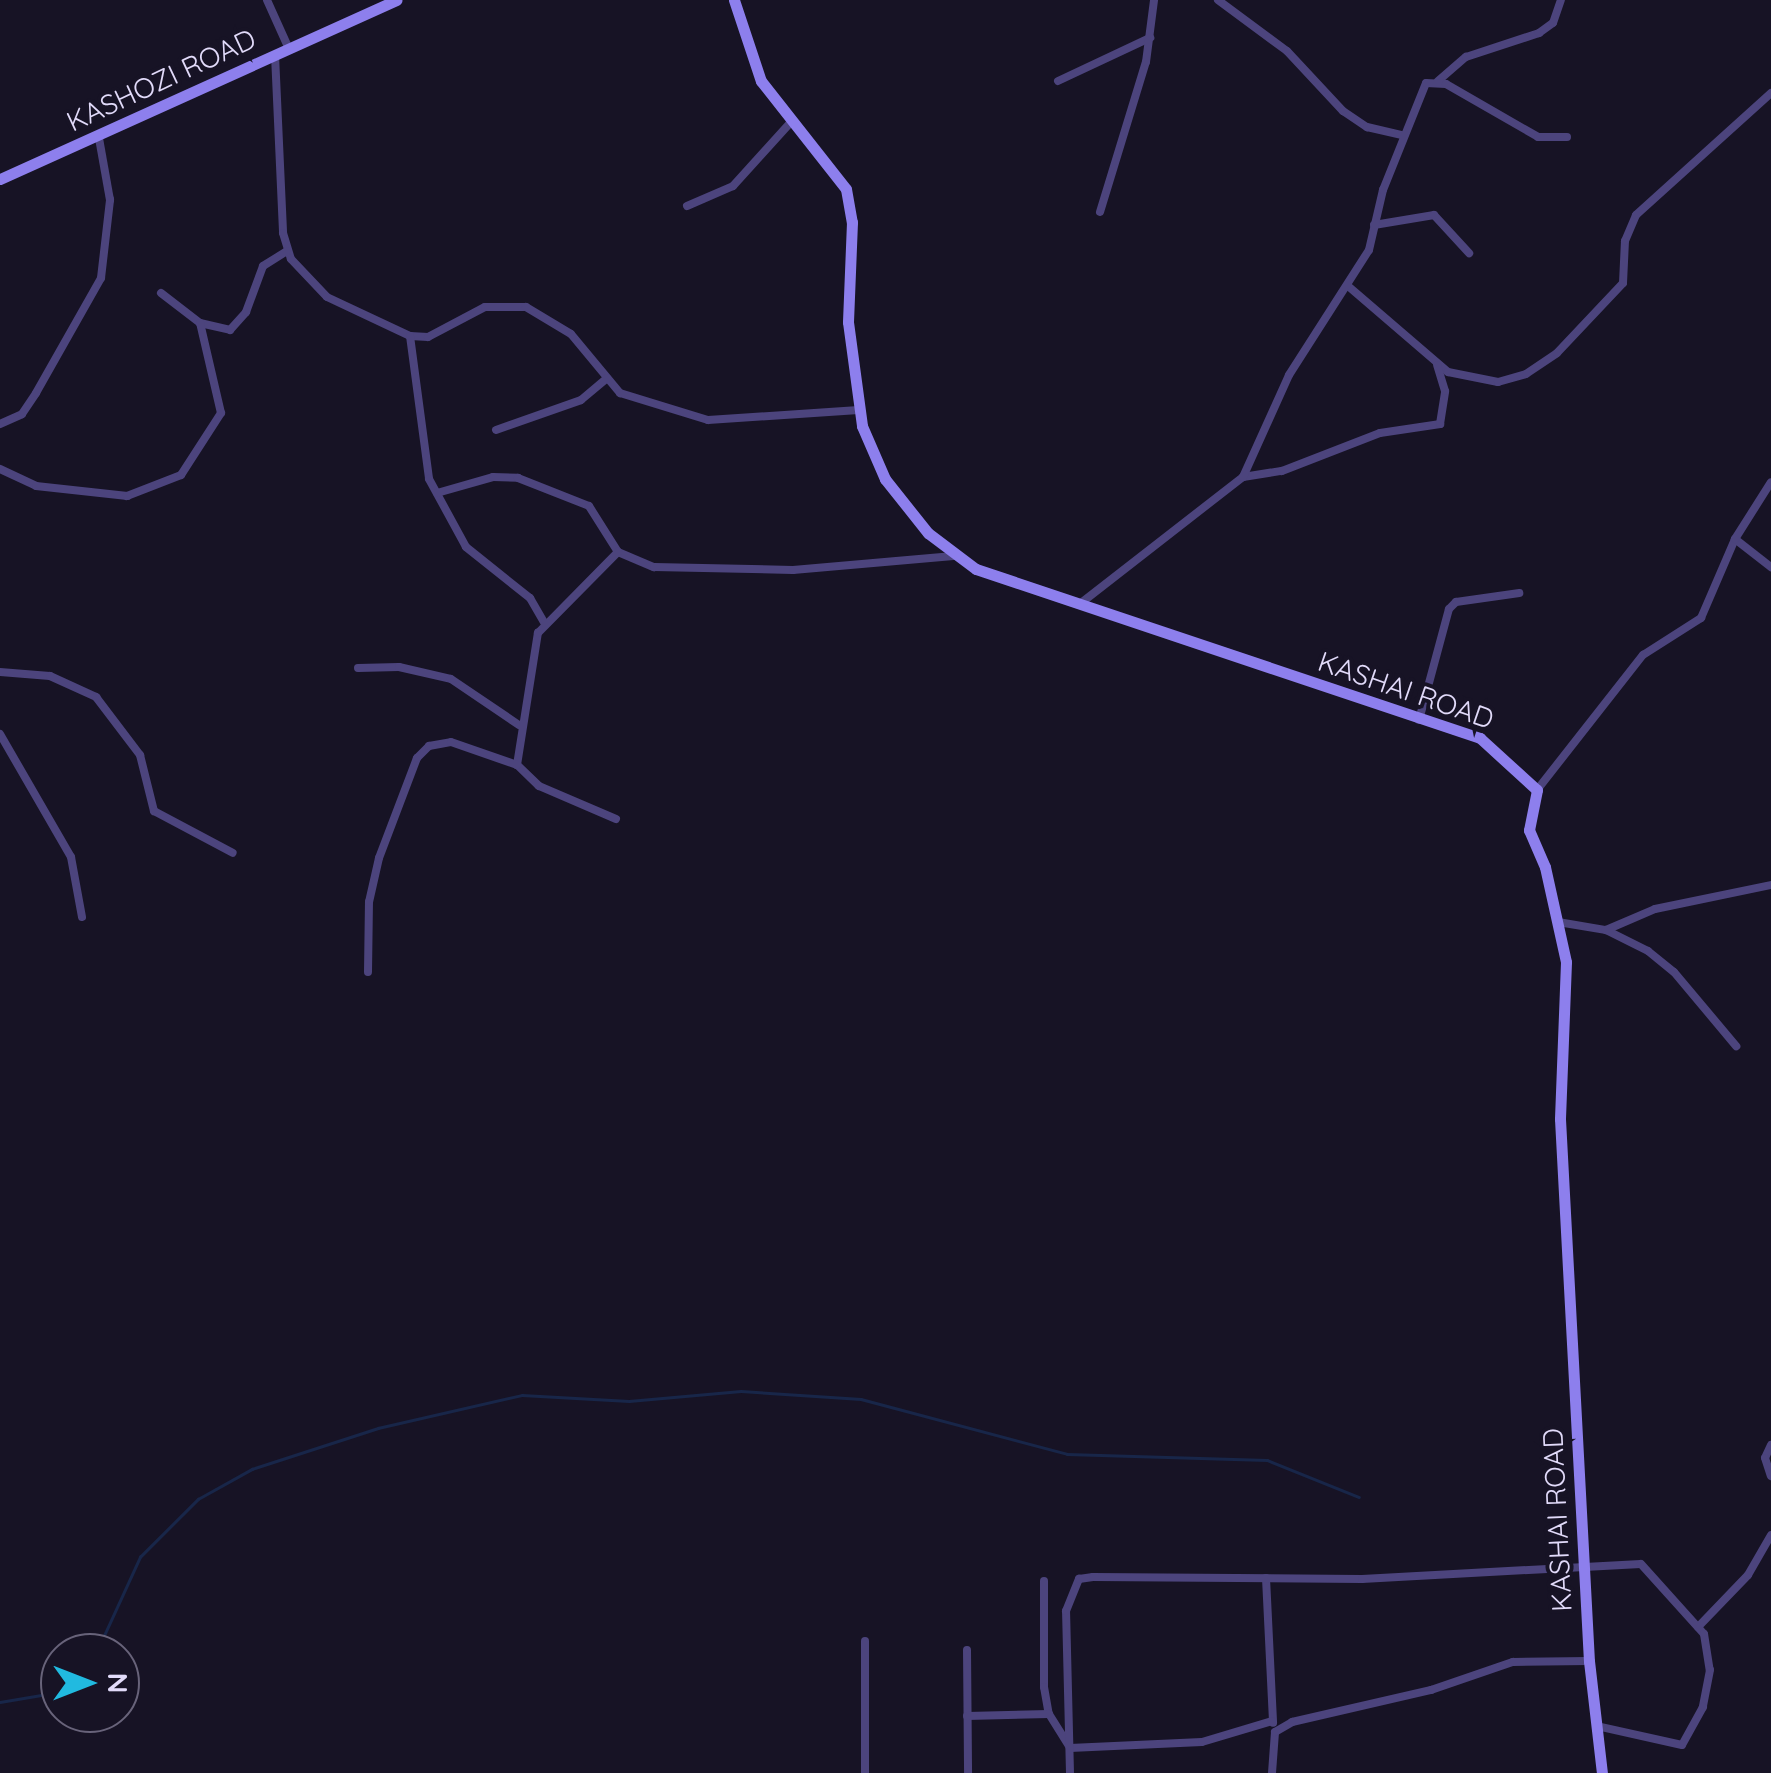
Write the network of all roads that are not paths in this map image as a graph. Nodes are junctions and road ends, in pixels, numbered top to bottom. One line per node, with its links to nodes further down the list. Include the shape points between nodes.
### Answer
1 (267, 0): 8 (street)
2 (397, 0): 8 (street, KASHOZI ROAD)
3 (734, 0): 13 (street, KASHAI ROAD, via 760,81)
4 (1154, 0): 7 (street)
5 (1218, 0): 14 (street, via 1287,51 1343,111 1367,127)
6 (1562, 0): 10 (street, via 1553,23 1539,33 1466,57)
7 (1150, 38): 11 (street); 19 (street)
8 (289, 49): 9 (street, KASHOZI ROAD)
9 (275, 54): 16 (street, KASHOZI ROAD); 21 (street)
10 (1438, 80): 14 (street, via 1422,86); 15 (street, via 1520,130)
11 (1058, 81)
12 (1771, 93): 27 (street, via 1636,215 1625,241 1623,283 1557,352 1526,374 1498,382 1468,380)
13 (792, 121): 18 (street, via 733,186); 29 (street, KASHAI ROAD, via 846,189 852,222 848,322)
14 (1402, 134): 20 (street)
15 (1567, 137)
16 (99, 138): 17 (street, KASHOZI ROAD); 30 (street, via 110,200 101,278 29,404)
17 (0, 178)
18 (688, 206)
19 (1100, 212)
20 (1374, 224): 22 (street, via 1434,214); 23 (street, via 1369,250)
21 (288, 251): 25 (street, via 263,266 235,327 222,331); 26 (street, via 327,297)
22 (1469, 254)
23 (1348, 286): 27 (street); 33 (street, via 1289,375)
24 (162, 293): 25 (street)
25 (200, 323): 32 (street, via 221,413 182,475 127,496 36,486)
26 (410, 336): 28 (street, via 440,334 492,305 526,306 557,321); 35 (street, via 423,454)
27 (1436, 365): 33 (street, via 1446,390 1440,424 1380,432 1282,471)
28 (608, 378): 29 (street, via 620,393 721,422); 31 (street, via 581,400)
29 (858, 410): 38 (street, KASHAI ROAD, via 885,478)
30 (0, 424)
31 (496, 430)
32 (0, 470)
33 (1243, 477): 41 (street)
34 (1771, 482): 36 (street)
35 (437, 492): 37 (street, via 493,476 518,478 589,506); 42 (street, via 466,548 517,585)
36 (1735, 539): 39 (street); 49 (street, via 1701,618 1643,655)
37 (618, 552): 38 (street, via 654,567 732,570); 42 (street)
38 (953, 556): 41 (street, KASHAI ROAD)
39 (1771, 566)
40 (1520, 593): 45 (street, via 1456,602 1450,609)
41 (1076, 606): 45 (street, KASHAI ROAD)
42 (544, 622): 46 (street)
43 (358, 668): 46 (street, via 399,667 451,678)
44 (0, 672): 51 (street, via 50,676 96,697 140,755 154,811)
45 (1420, 720): 49 (street, KASHAI ROAD, via 1480,738)
46 (519, 726): 48 (street)
47 (0, 734): 53 (street, via 71,856)
48 (517, 765): 50 (street, via 539,786); 56 (street, via 452,742 429,746 417,758 387,825 368,902)
49 (1537, 790): 54 (street, KASHAI ROAD, via 1529,830)
50 (616, 819)
51 (233, 853)
52 (1771, 885): 55 (street, via 1655,910)
53 (82, 917)
54 (1558, 922): 55 (street); 62 (street, KASHAI ROAD, via 1566,962 1560,1118)
55 (1606, 930): 57 (street, via 1674,972)
56 (368, 972)
57 (1736, 1046)
58 (1771, 1445): 59 (street, via 1765,1458)
59 (1771, 1476)
60 (1771, 1535): 61 (street)
61 (1766, 1554): 65 (street)
62 (1586, 1564): 63 (street, via 1435,1576); 65 (street, via 1640,1564); 68 (street, KASHAI ROAD)
63 (1266, 1578): 71 (street); 74 (street, via 1079,1579 1066,1611)
64 (1044, 1581): 69 (street, via 1042,1660)
65 (1698, 1627): 72 (street, via 1709,1682 1682,1745)
66 (865, 1641): 75 (street)
67 (966, 1650): 70 (street)
68 (1589, 1661): 72 (street, KASHAI ROAD); 73 (street, via 1513,1662)
69 (1050, 1714): 70 (street); 74 (street)
70 (966, 1716): 76 (street)
71 (1272, 1720): 73 (street); 74 (street, via 1202,1742)
72 (1596, 1726): 79 (street, KASHAI ROAD)
73 (1275, 1732): 78 (street)
74 (1070, 1748): 77 (street)
75 (866, 1773)
76 (968, 1773)
77 (1070, 1773)
78 (1272, 1773)
79 (1602, 1773)

